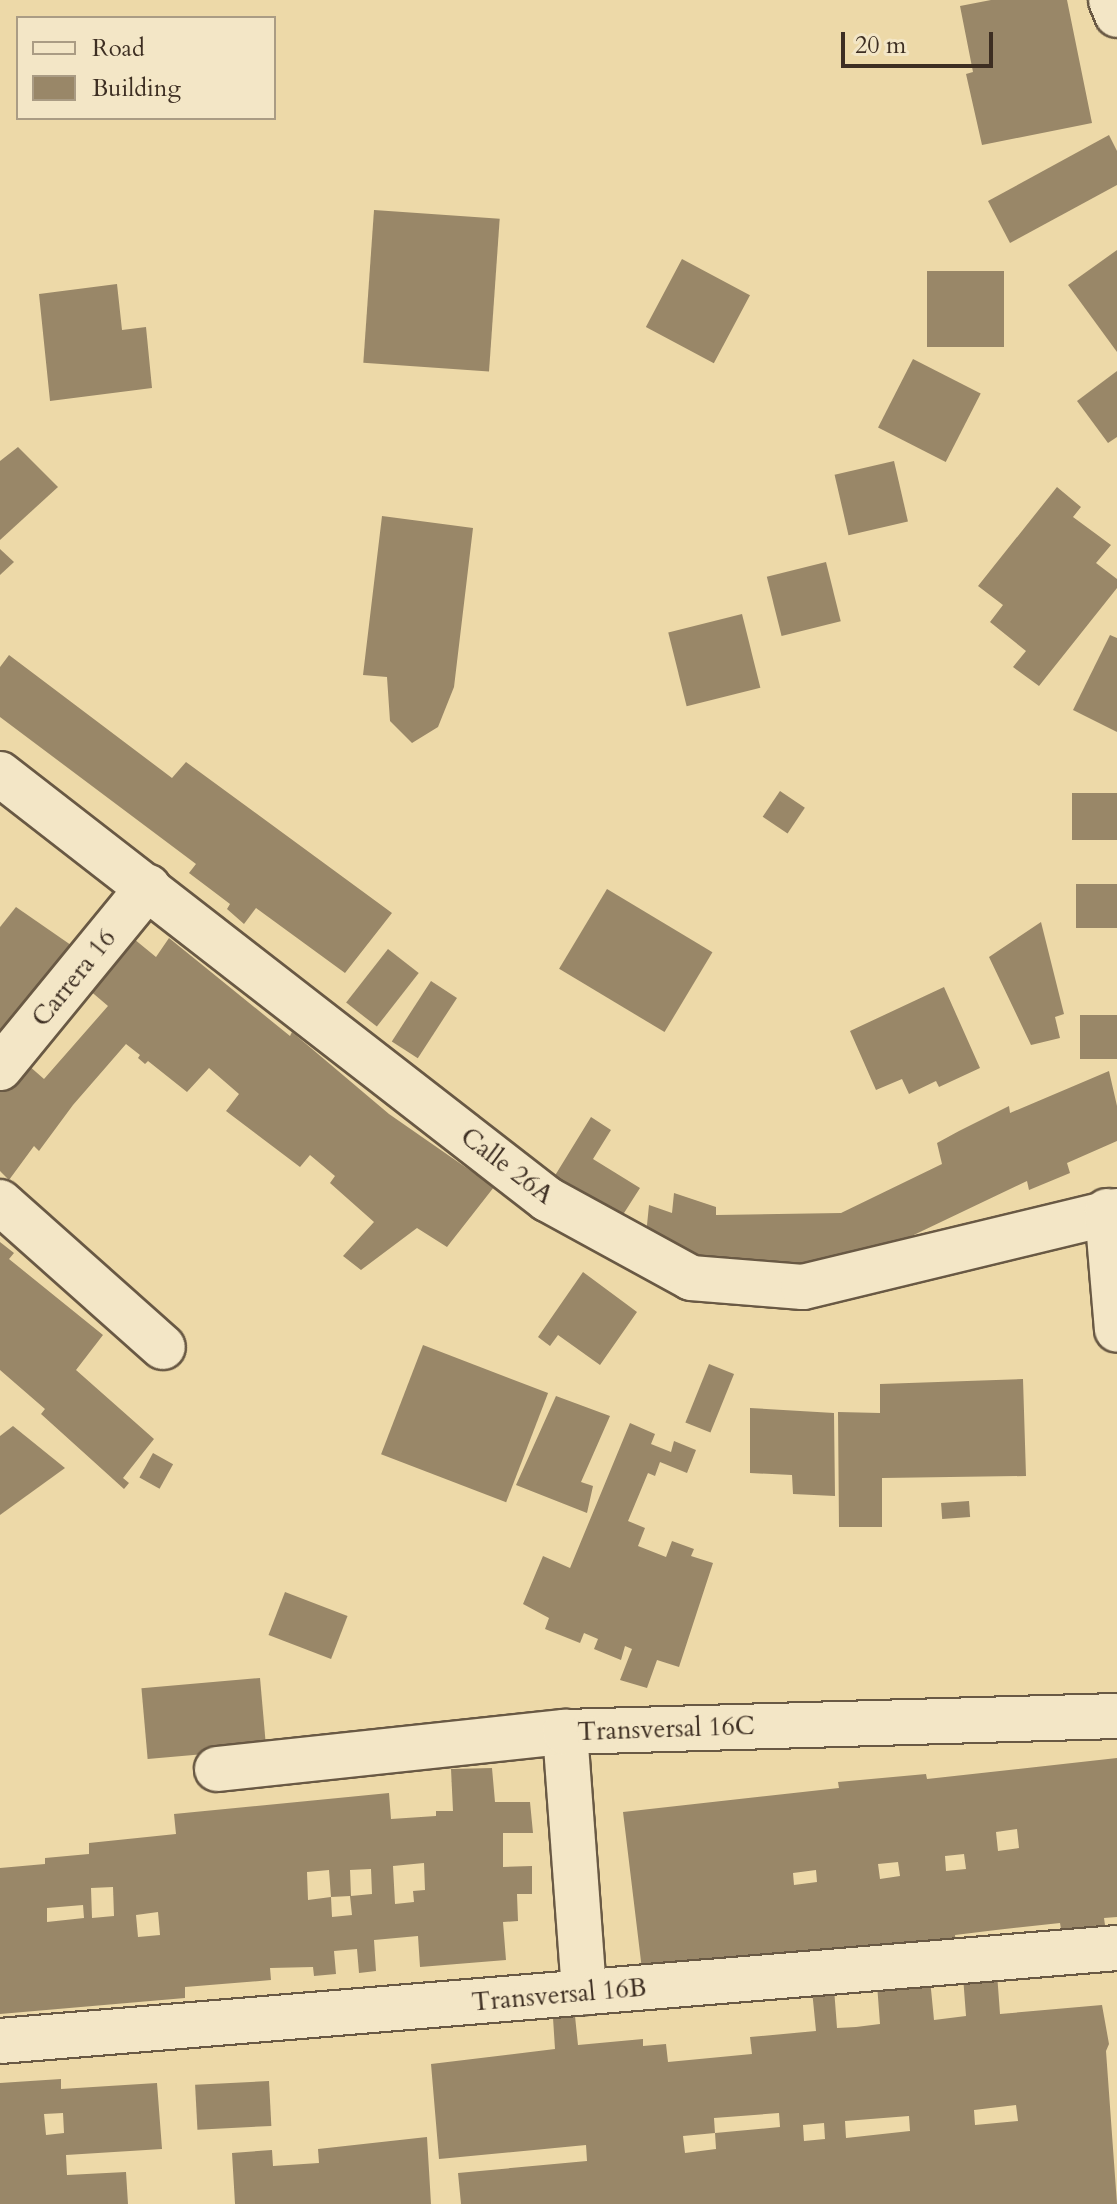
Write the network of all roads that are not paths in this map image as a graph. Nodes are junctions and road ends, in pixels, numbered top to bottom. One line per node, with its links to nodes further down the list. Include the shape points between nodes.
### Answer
1 (1111, 0): 2 (street)
2 (1117, 15)
3 (0, 774): 4 (street, Calle 26A)
4 (148, 887): 5 (street, Carrera 16); 7 (street, Calle 26A, via 547,1199 691,1278 803,1287)
5 (0, 1068)
6 (0, 1202): 9 (street)
7 (1112, 1211): 8 (street)
8 (1117, 1330)
9 (163, 1347)
10 (1117, 1716): 11 (street, Transversal 16C)
11 (565, 1732): 12 (street, Transversal 16C); 14 (street)
12 (217, 1769)
13 (1117, 1948): 14 (street, Transversal 16B)
14 (584, 1992): 15 (street, Transversal 16B)
15 (0, 2041)

